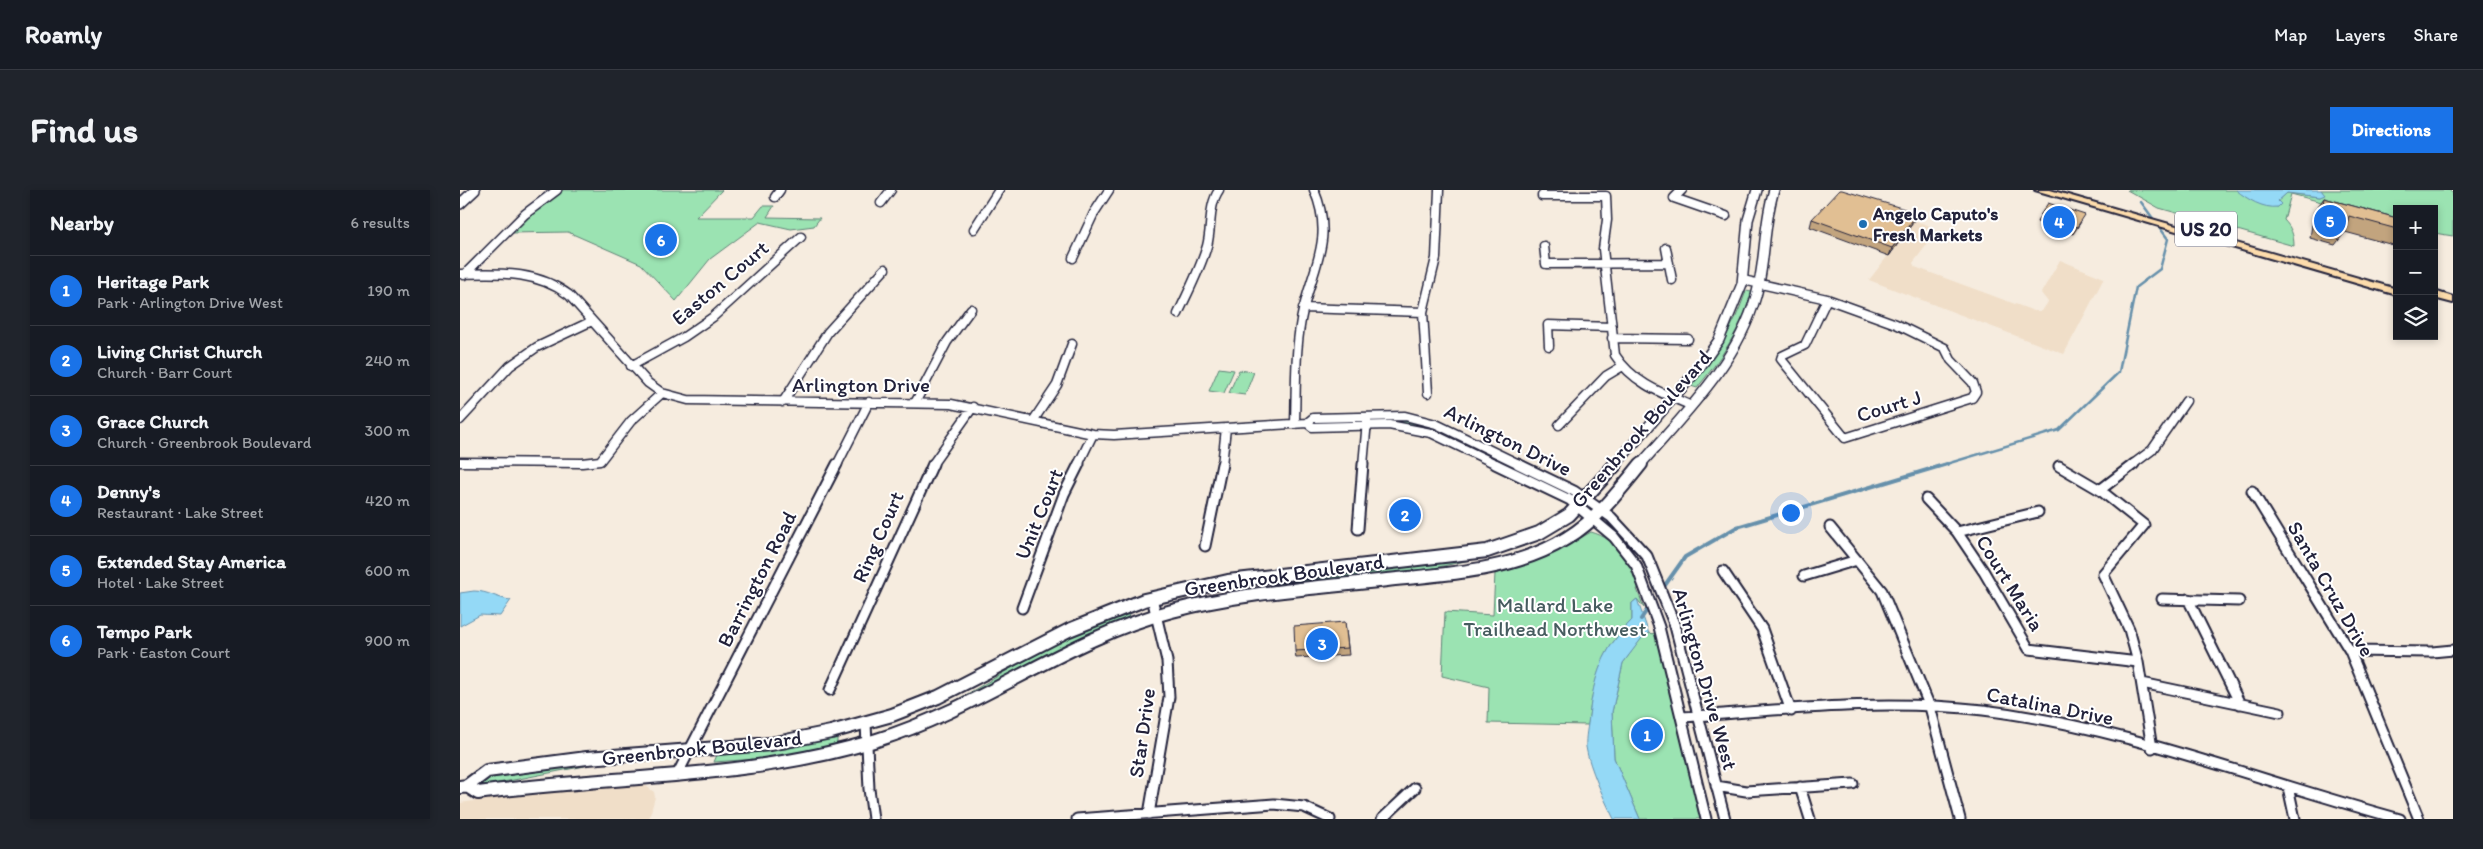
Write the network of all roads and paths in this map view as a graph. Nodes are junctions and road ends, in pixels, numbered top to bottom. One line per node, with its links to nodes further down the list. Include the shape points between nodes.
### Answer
1 (475, 190): 18 (main road)
2 (557, 190): 29 (street, via 521,217)
3 (780, 190): 16 (street)
4 (891, 190): 17 (street)
5 (999, 190): 21 (street)
6 (1109, 190): 25 (street)
7 (1220, 190): 43 (street, via 1212,203 1213,220 1207,249)
8 (1314, 190): 39 (street, via 1322,207 1324,238)
9 (1439, 190): 42 (street, via 1436,258)
10 (1682, 190): 19 (street, via 1674,198)
11 (1757, 190): 31 (main road, Greenbrook Boulevard, via 1748,220)
12 (1774, 190): 33 (main road, Greenbrook Boulevard, via 1764,226)
13 (2040, 190): 20 (main road, US 20, via 2150,220)
14 (2072, 190): 20 (main road, US 20, via 2144,211)
15 (1542, 196): 27 (street, via 1606,196)
16 (774, 197)
17 (881, 203)
18 (460, 204)
19 (1726, 216)
20 (2165, 221): 32 (main road, US 20); 34 (main road, US 20)
21 (974, 229)
22 (801, 237): 50 (street, Easton Court, via 713,317)
23 (1544, 246): 27 (street, via 1546,264)
24 (1666, 248): 26 (street)
25 (1073, 258)
26 (1669, 263): 27 (street); 30 (street)
27 (1604, 264): 45 (street)
28 (885, 269): 56 (street, via 828,332)
29 (462, 275): 44 (street, Arlington Drive, via 524,275 548,280 563,289)
30 (1672, 280)
31 (1743, 280): 33 (street); 54 (main road, Greenbrook Boulevard, via 1719,340)
32 (2393, 282)
33 (1760, 283): 36 (street); 59 (main road, Greenbrook Boulevard, via 1749,320 1733,352)
34 (2393, 291)
35 (2437, 295): 37 (main road)
36 (1827, 299): 36 (street, Court J, via 1805,345 1781,359 1845,438 1972,398 1976,392 1973,383 1951,360 1945,348 1874,315)
37 (2453, 300)
38 (2438, 303): 40 (main road)
39 (1303, 308): 42 (street); 64 (street, via 1298,343)
40 (2453, 308)
41 (971, 309): 58 (street, via 947,342)
42 (1423, 312): 52 (street)
43 (1178, 314)
44 (592, 321): 50 (street, Arlington Drive); 61 (street, via 538,347 510,366)
45 (1612, 326): 46 (street); 49 (street, via 1548,325)
46 (1612, 338): 47 (street); 51 (street)
47 (1688, 339)
48 (1072, 344): 63 (street, via 1057,385)
49 (1549, 346)
50 (631, 366): 53 (street, Arlington Drive)
51 (1621, 367): 54 (street, via 1644,384); 65 (street, via 1606,376)
52 (1428, 392)
53 (662, 393): 56 (street, Arlington Drive, via 706,402); 68 (street, via 631,421 600,461)
54 (1673, 398): 59 (street); 73 (main road, Greenbrook Boulevard)
55 (2186, 401): 70 (street, via 2152,450)
56 (783, 402): 57 (street, Arlington Drive)
57 (869, 402): 58 (street, Arlington Drive); 103 (street, Barrington Road)
58 (915, 403): 60 (street, Arlington Drive)
59 (1690, 406): 75 (main road, Greenbrook Boulevard)
60 (973, 407): 63 (street, Arlington Drive); 93 (street, Ring Court, via 933,463)
61 (460, 420)
62 (1367, 420): 64 (street, Arlington Drive, via 1312,427 1307,423); 73 (street, Arlington Drive, via 1431,433); 77 (street)
63 (1033, 421): 67 (street, Arlington Drive)
64 (1295, 424): 66 (street, Arlington Drive)
65 (1559, 425)
66 (1226, 428): 67 (street, Arlington Drive); 79 (street, via 1221,475)
67 (1092, 434): 87 (street, Unit Court, via 1064,494)
68 (460, 462)
69 (2059, 466): 70 (street)
70 (2100, 490): 91 (street, via 2144,525 2103,574 2129,629)
71 (2252, 492): 90 (street, Santa Cruz Drive)
72 (1926, 499): 78 (street, Court Maria)
73 (1582, 503): 75 (street, Arlington Drive); 83 (main road, Greenbrook Boulevard, via 1539,533 1487,551 1228,581)
74 (2038, 512): 78 (street)
75 (1597, 514): 88 (main road, Greenbrook Boulevard, via 1556,544 1517,561 1496,566 1231,598); 98 (street, Arlington Drive West, via 1611,517 1643,549 1678,636); 99 (street, Arlington Drive West, via 1628,553 1644,584 1659,626)
76 (1830, 527): 80 (street)
77 (1358, 529)
78 (1957, 532): 91 (street, Court Maria, via 2029,649)
79 (1204, 546)
80 (1857, 560): 82 (street); 95 (street, via 1882,592)
81 (1723, 571): 96 (street, via 1762,629)
82 (1804, 576)
83 (1152, 598): 88 (street, Star Drive); 100 (main road, Greenbrook Boulevard, via 1069,630 938,697)
84 (2162, 599): 85 (street)
85 (2188, 599): 86 (street); 94 (street)
86 (2240, 601)
87 (1022, 608)
88 (1157, 615): 101 (main road, Greenbrook Boulevard, via 1089,640 952,712); 111 (street, Star Drive, via 1167,661 1169,697)
89 (2453, 650): 90 (street)
90 (2350, 651): 122 (street, Santa Cruz Drive)
91 (2138, 662): 92 (street)
92 (2142, 684): 94 (street); 102 (street)
93 (830, 690)
94 (2240, 704): 97 (street)
95 (1930, 707): 96 (street, Catalina Drive); 102 (street, Catalina Drive, via 2032,717); 119 (street)
96 (1791, 711): 98 (street, Catalina Drive)
97 (2280, 712)
98 (1698, 716): 99 (street, Catalina Drive); 107 (street, Arlington Drive West)
99 (1682, 717): 116 (street, Arlington Drive West)
100 (866, 723): 101 (street); 103 (main road, Greenbrook Boulevard, via 801,739)
101 (867, 743): 104 (main road, Greenbrook Boulevard, via 802,760); 112 (street)
102 (2152, 748): 109 (street, Catalina Drive)
103 (690, 750): 104 (street, Barrington Road); 106 (main road, Greenbrook Boulevard, via 587,758 487,771)
104 (678, 773): 106 (main road, Greenbrook Boulevard, via 557,782 478,794)
105 (1853, 784): 108 (street)
106 (463, 786)
107 (1716, 786): 108 (street, via 1746,791); 117 (street, Arlington Drive West)
108 (1800, 787): 118 (street)
109 (2288, 787): 120 (street); 121 (street, Catalina Drive)
110 (1415, 788): 115 (street)
111 (1149, 814): 113 (street); 114 (street, via 1283,804 1304,807)
112 (873, 819)
113 (1077, 819)
114 (1330, 819)
115 (1382, 819)
116 (1706, 819)
117 (1725, 819)
118 (1810, 819)
119 (1960, 819)
120 (2295, 819)
121 (2400, 819)
122 (2419, 819)

